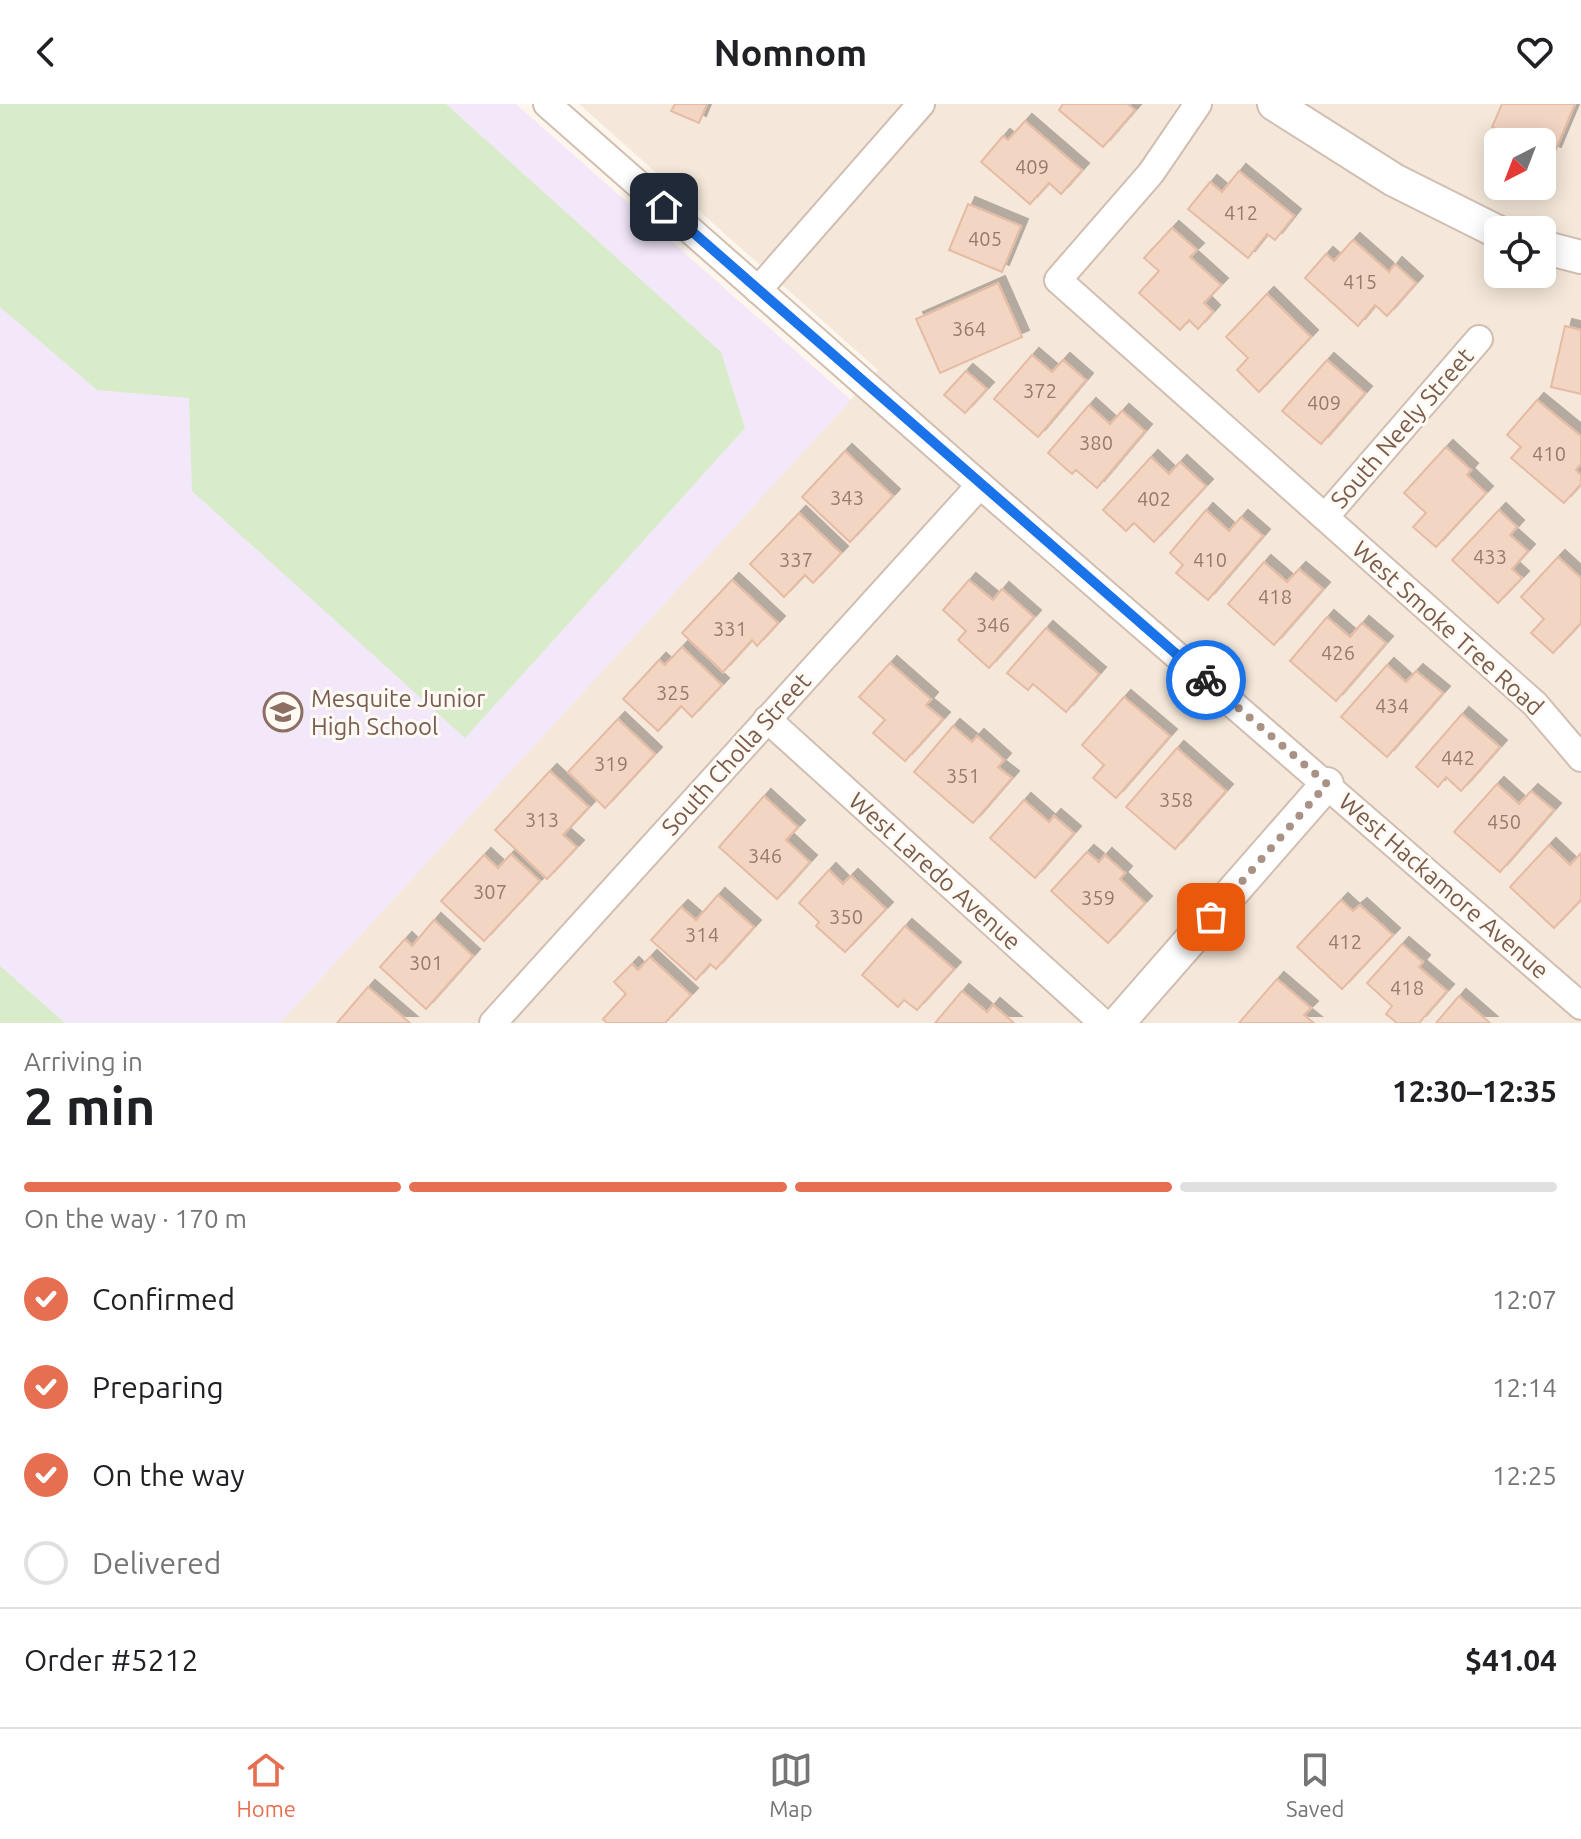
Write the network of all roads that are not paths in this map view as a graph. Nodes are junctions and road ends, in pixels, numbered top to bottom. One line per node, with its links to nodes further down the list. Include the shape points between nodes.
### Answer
1 (547, 104): 8 (street, West Hackamore Avenue)
2 (921, 104): 8 (street)
3 (1198, 104): 11 (street, West Smoke Tree Road, via 1151,173 1058,280)
4 (1274, 104): 5 (street, via 1394,180)
5 (1484, 225)
6 (1556, 251): 7 (street)
7 (1581, 257)
8 (758, 290): 10 (street, West Hackamore Avenue)
9 (1479, 339): 11 (street, South Neely Street)
10 (980, 485): 12 (street, South Cholla Street); 14 (street, West Hackamore Avenue)
11 (1325, 517): 13 (street, West Smoke Tree Road, via 1535,704)
12 (767, 719): 16 (street, South Cholla Street); 17 (street, West Laredo Avenue)
13 (1581, 758)
14 (1327, 784): 15 (street, West Hackamore Avenue); 18 (street)
15 (1581, 1006)
16 (493, 1023)
17 (1103, 1023)
18 (1118, 1023)

